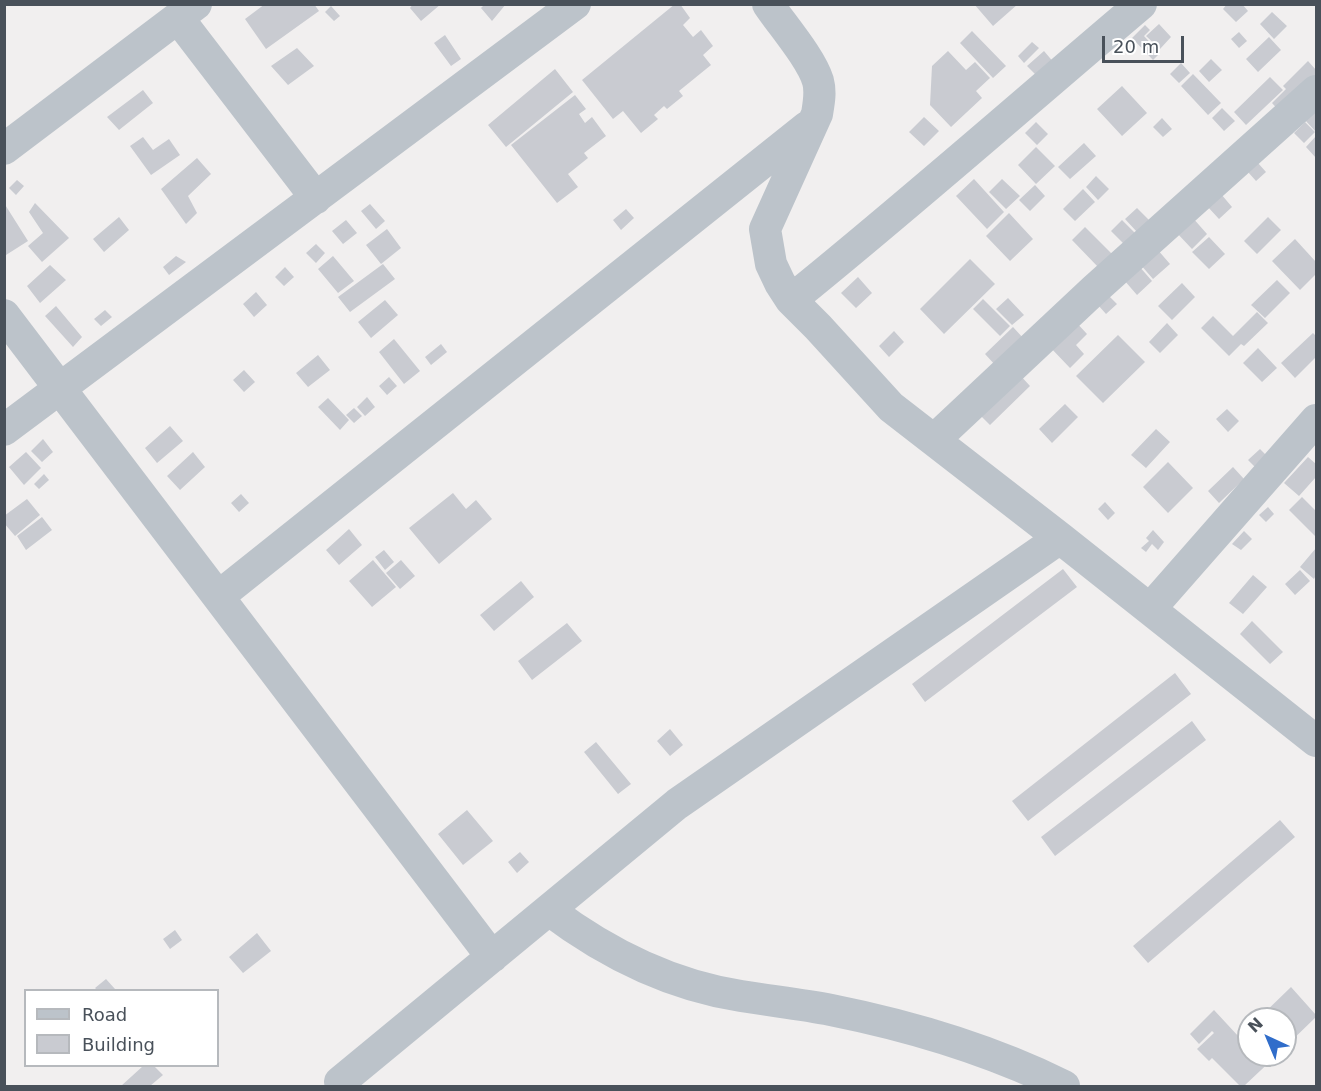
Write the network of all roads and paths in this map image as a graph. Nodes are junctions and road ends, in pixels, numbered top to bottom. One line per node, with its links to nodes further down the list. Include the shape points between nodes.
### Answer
1 (575, 4): 8 (street)
2 (768, 4): 6 (street, via 818,80 819,103)
3 (1141, 4): 9 (street)
4 (187, 11): 7 (street); 8 (street)
5 (1317, 91): 14 (street, via 1094,290)
6 (812, 123): 9 (street, via 765,229 771,264); 16 (street)
7 (4, 149)
8 (316, 198): 11 (street)
9 (791, 300): 14 (street, via 891,407)
10 (4, 315): 11 (street)
11 (61, 388): 13 (street); 16 (street)
12 (1317, 420): 17 (street)
13 (4, 430)
14 (934, 440): 15 (street)
15 (1060, 538): 17 (street); 19 (street, via 677,804)
16 (219, 596): 20 (street)
17 (1150, 609): 18 (street)
18 (1317, 741)
19 (549, 910): 20 (street); 22 (street, via 604,947 668,977 741,996 830,1009 920,1032)
20 (492, 957): 21 (street)
21 (340, 1082)
22 (1064, 1086)

